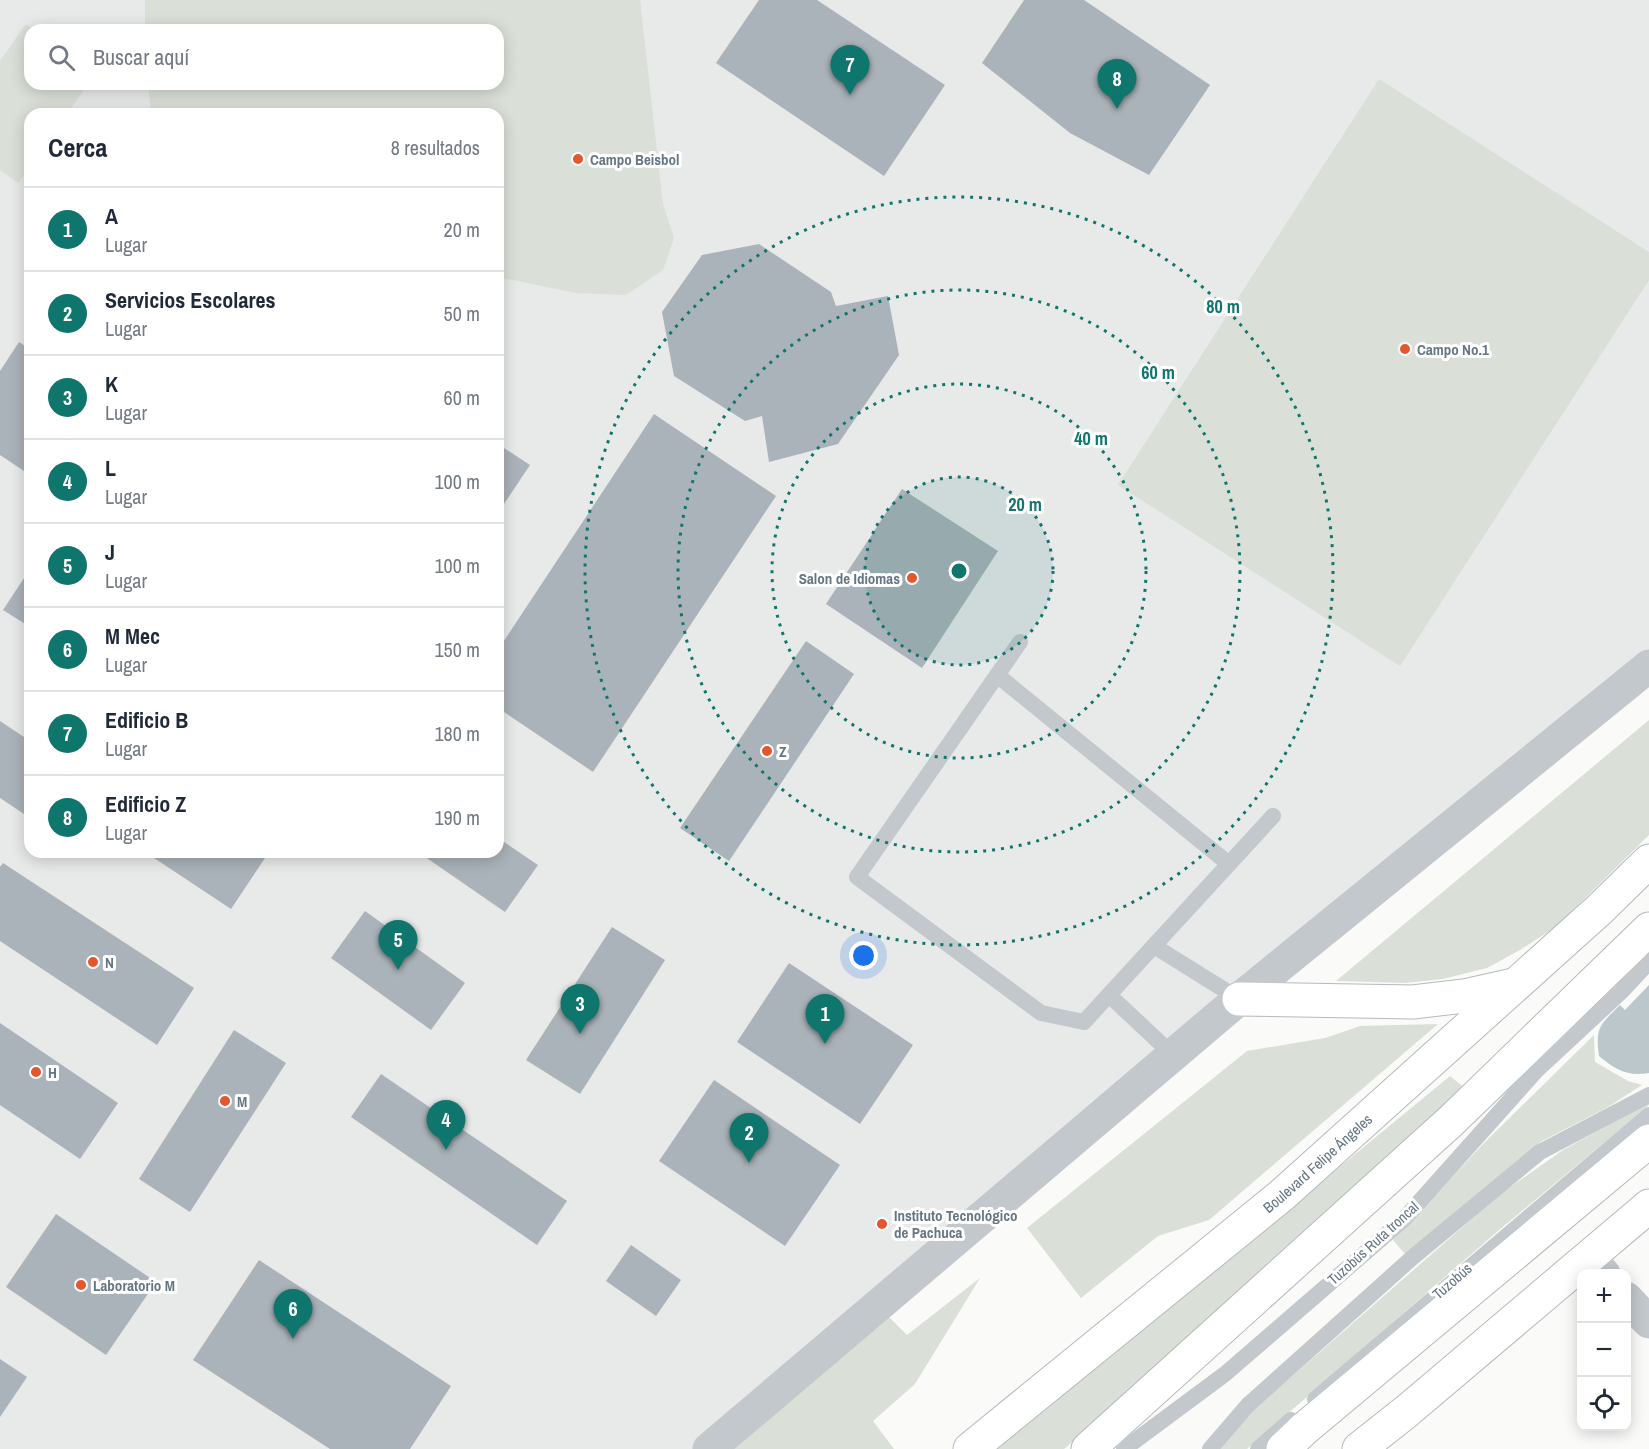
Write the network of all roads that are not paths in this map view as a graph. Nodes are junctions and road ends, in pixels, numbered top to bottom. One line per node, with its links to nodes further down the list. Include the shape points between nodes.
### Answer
1 (1020, 642): 3 (lane)
2 (1649, 666): 12 (street)
3 (997, 675): 6 (lane); 11 (lane, via 857,877 1041,1014 1084,1022)
4 (1273, 816): 6 (lane)
5 (1649, 861): 10 (main road, Boulevard Felipe Ángeles)
6 (1229, 864): 8 (lane)
7 (1649, 929): 25 (main road, via 1451,1121)
8 (1154, 946): 11 (lane); 12 (lane)
9 (1649, 962): 26 (lane, Tuzobús Ruta troncal, via 1536,1071 1403,1220 1225,1374)
10 (1515, 985): 12 (main road, via 1413,1002); 24 (main road, Boulevard Felipe Ángeles, via 1282,1195)
11 (1108, 995): 13 (lane)
12 (1239, 999): 13 (street)
13 (1173, 1055): 23 (street)
14 (1649, 1095): 27 (lane, via 1540,1152 1413,1257 1248,1405)
15 (1649, 1114): 28 (lane, Tuzobús)
16 (1649, 1141): 18 (main road)
17 (1649, 1148): 18 (main road)
18 (1612, 1172): 29 (main road)
19 (1649, 1206): 20 (main road)
20 (1596, 1265): 30 (main road)
21 (1631, 1303): 22 (street)
22 (1649, 1322)
23 (709, 1449)
24 (970, 1449)
25 (1088, 1449)
26 (1124, 1449)
27 (1210, 1449)
28 (1258, 1449)
29 (1283, 1449)
30 (1359, 1449)

